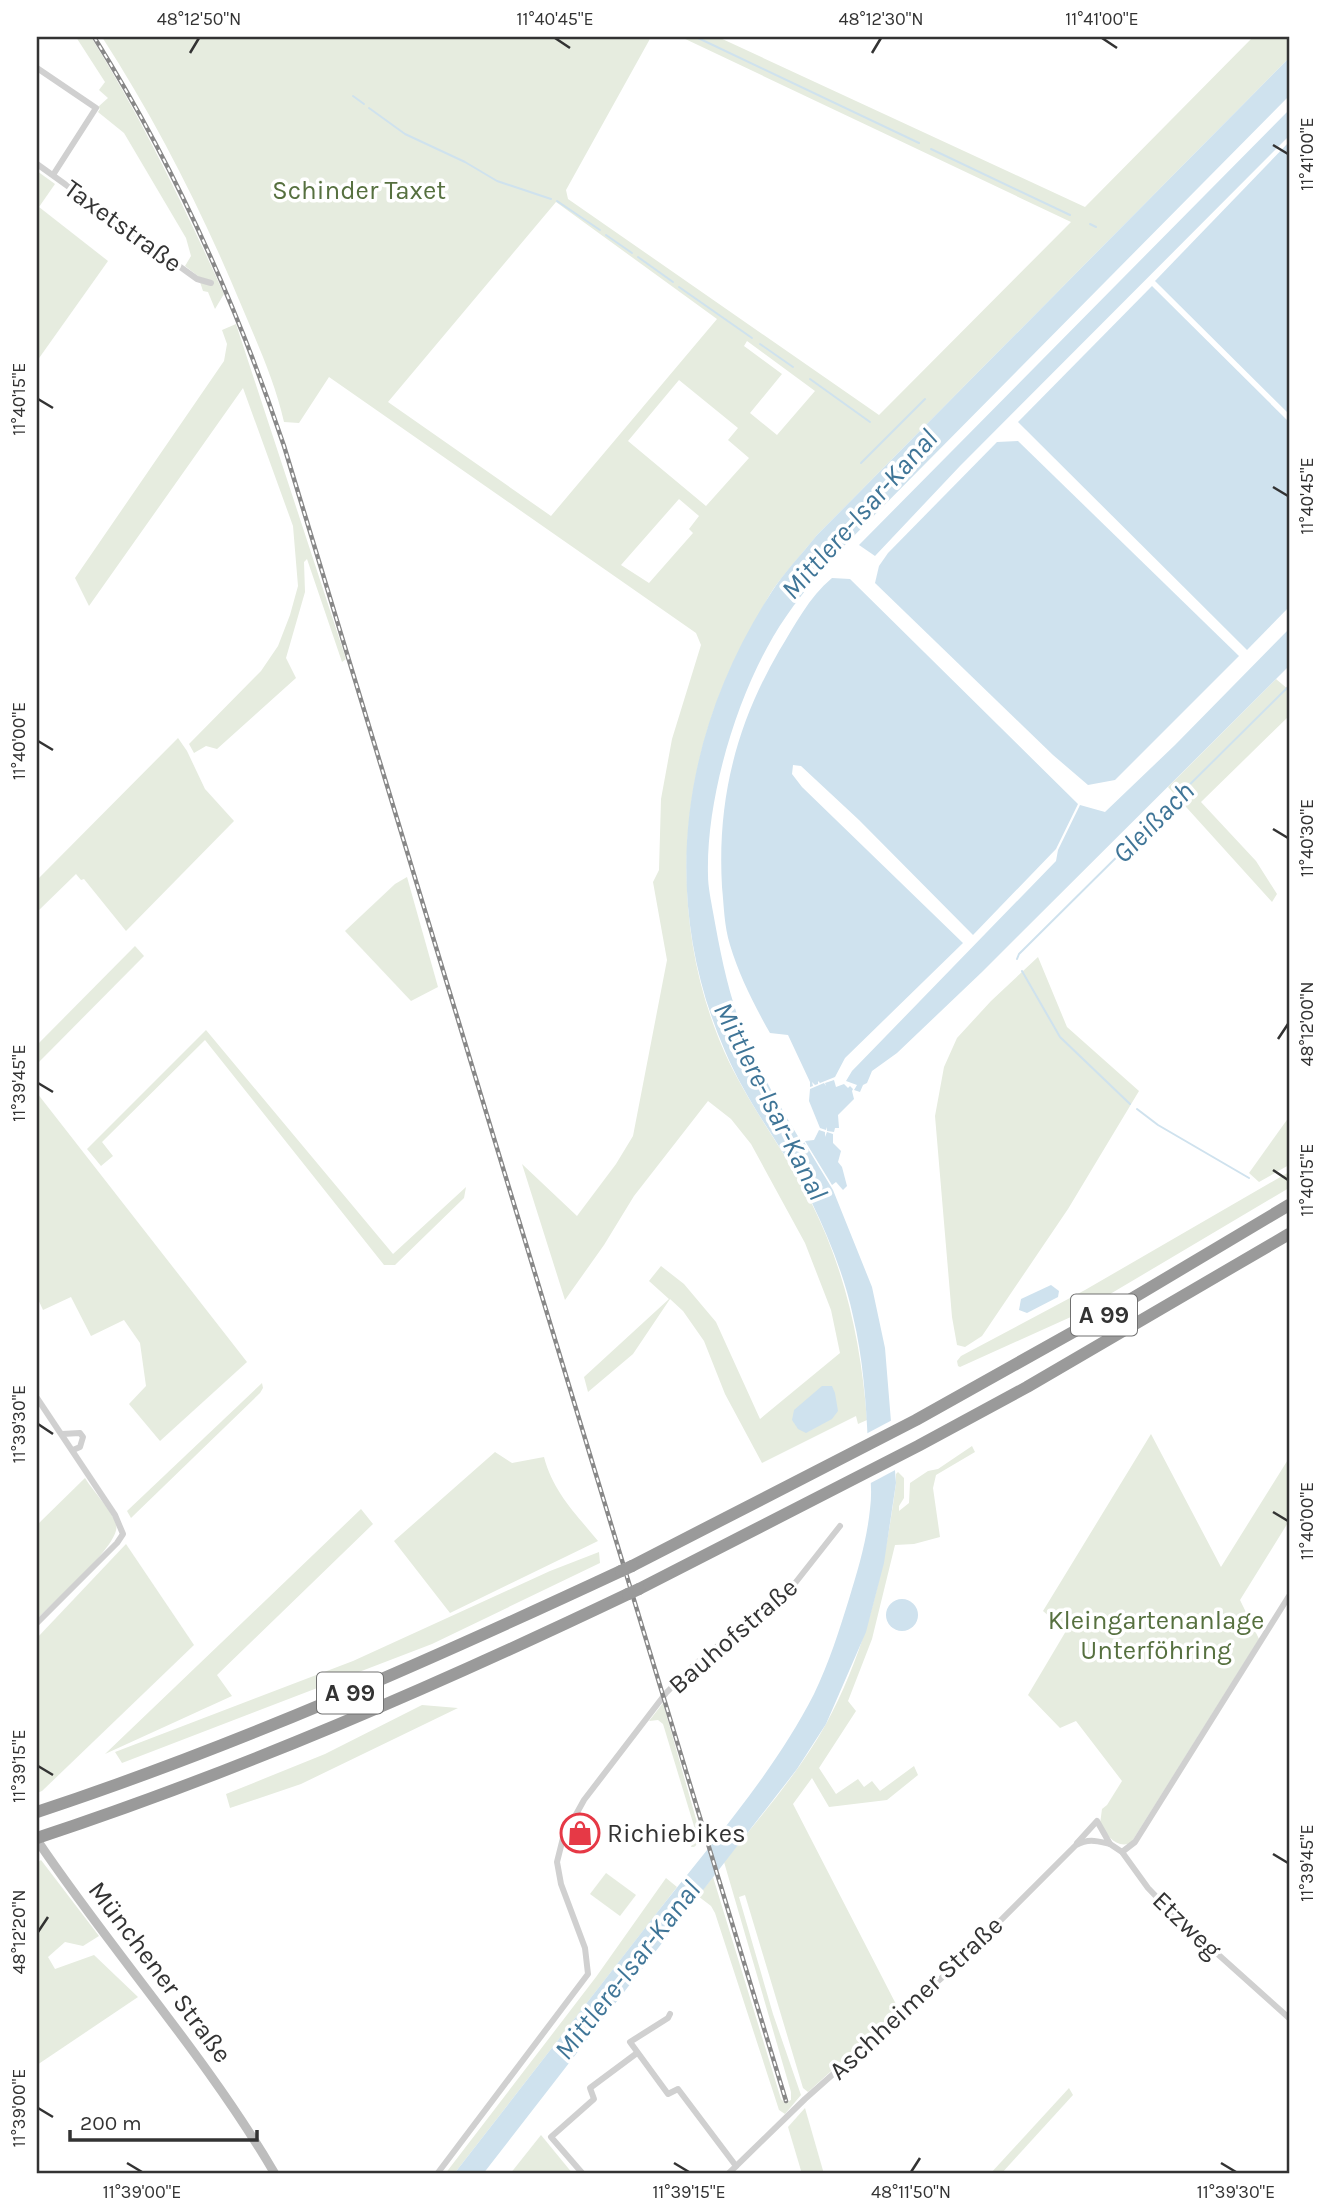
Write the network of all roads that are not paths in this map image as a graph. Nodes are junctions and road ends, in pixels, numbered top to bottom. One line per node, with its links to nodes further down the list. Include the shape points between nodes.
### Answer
1 (37, 68): 3 (street, via 96,108)
2 (37, 164): 3 (street, Taxetstraße)
3 (53, 175): 4 (street, Taxetstraße, via 197,279)
4 (211, 283)
5 (1289, 1205): 13 (highway, A 99, via 916,1420 626,1568 331,1702)
6 (1289, 1234): 15 (highway, A 99, via 1044,1378 634,1592 346,1722)
7 (37, 1398): 8 (street)
8 (62, 1434): 9 (street); 9 (street, via 74,1432 83,1437 80,1447)
9 (73, 1450): 12 (street, via 122,1534)
10 (840, 1526): 24 (street, Bauhofstraße, via 792,1587 695,1664 666,1693 584,1800 563,1838 557,1862 588,1974)
11 (1289, 1596): 18 (street, via 1135,1842)
12 (37, 1623)
13 (37, 1812)
14 (1097, 1821): 16 (street, Aschheimer Straße); 17 (street, Etzweg)
15 (37, 1839): 23 (main road, Münchener Straße, via 217,2083)
16 (1076, 1844): 17 (street, via 1093,1839); 22 (street, Aschheimer Straße, via 954,1967)
17 (1110, 1844): 18 (street, Etzweg)
18 (1122, 1852): 20 (street, Etzweg, via 1173,1914)
19 (670, 2014): 21 (street, via 630,2042)
20 (1289, 2018)
21 (637, 2053): 22 (street, via 668,2094 678,2089 688,2099); 25 (street, via 590,2088 594,2099 551,2137)
22 (736, 2166): 26 (street, Aschheimer Straße)
23 (275, 2174)
24 (438, 2174)
25 (583, 2174)
26 (728, 2174)

